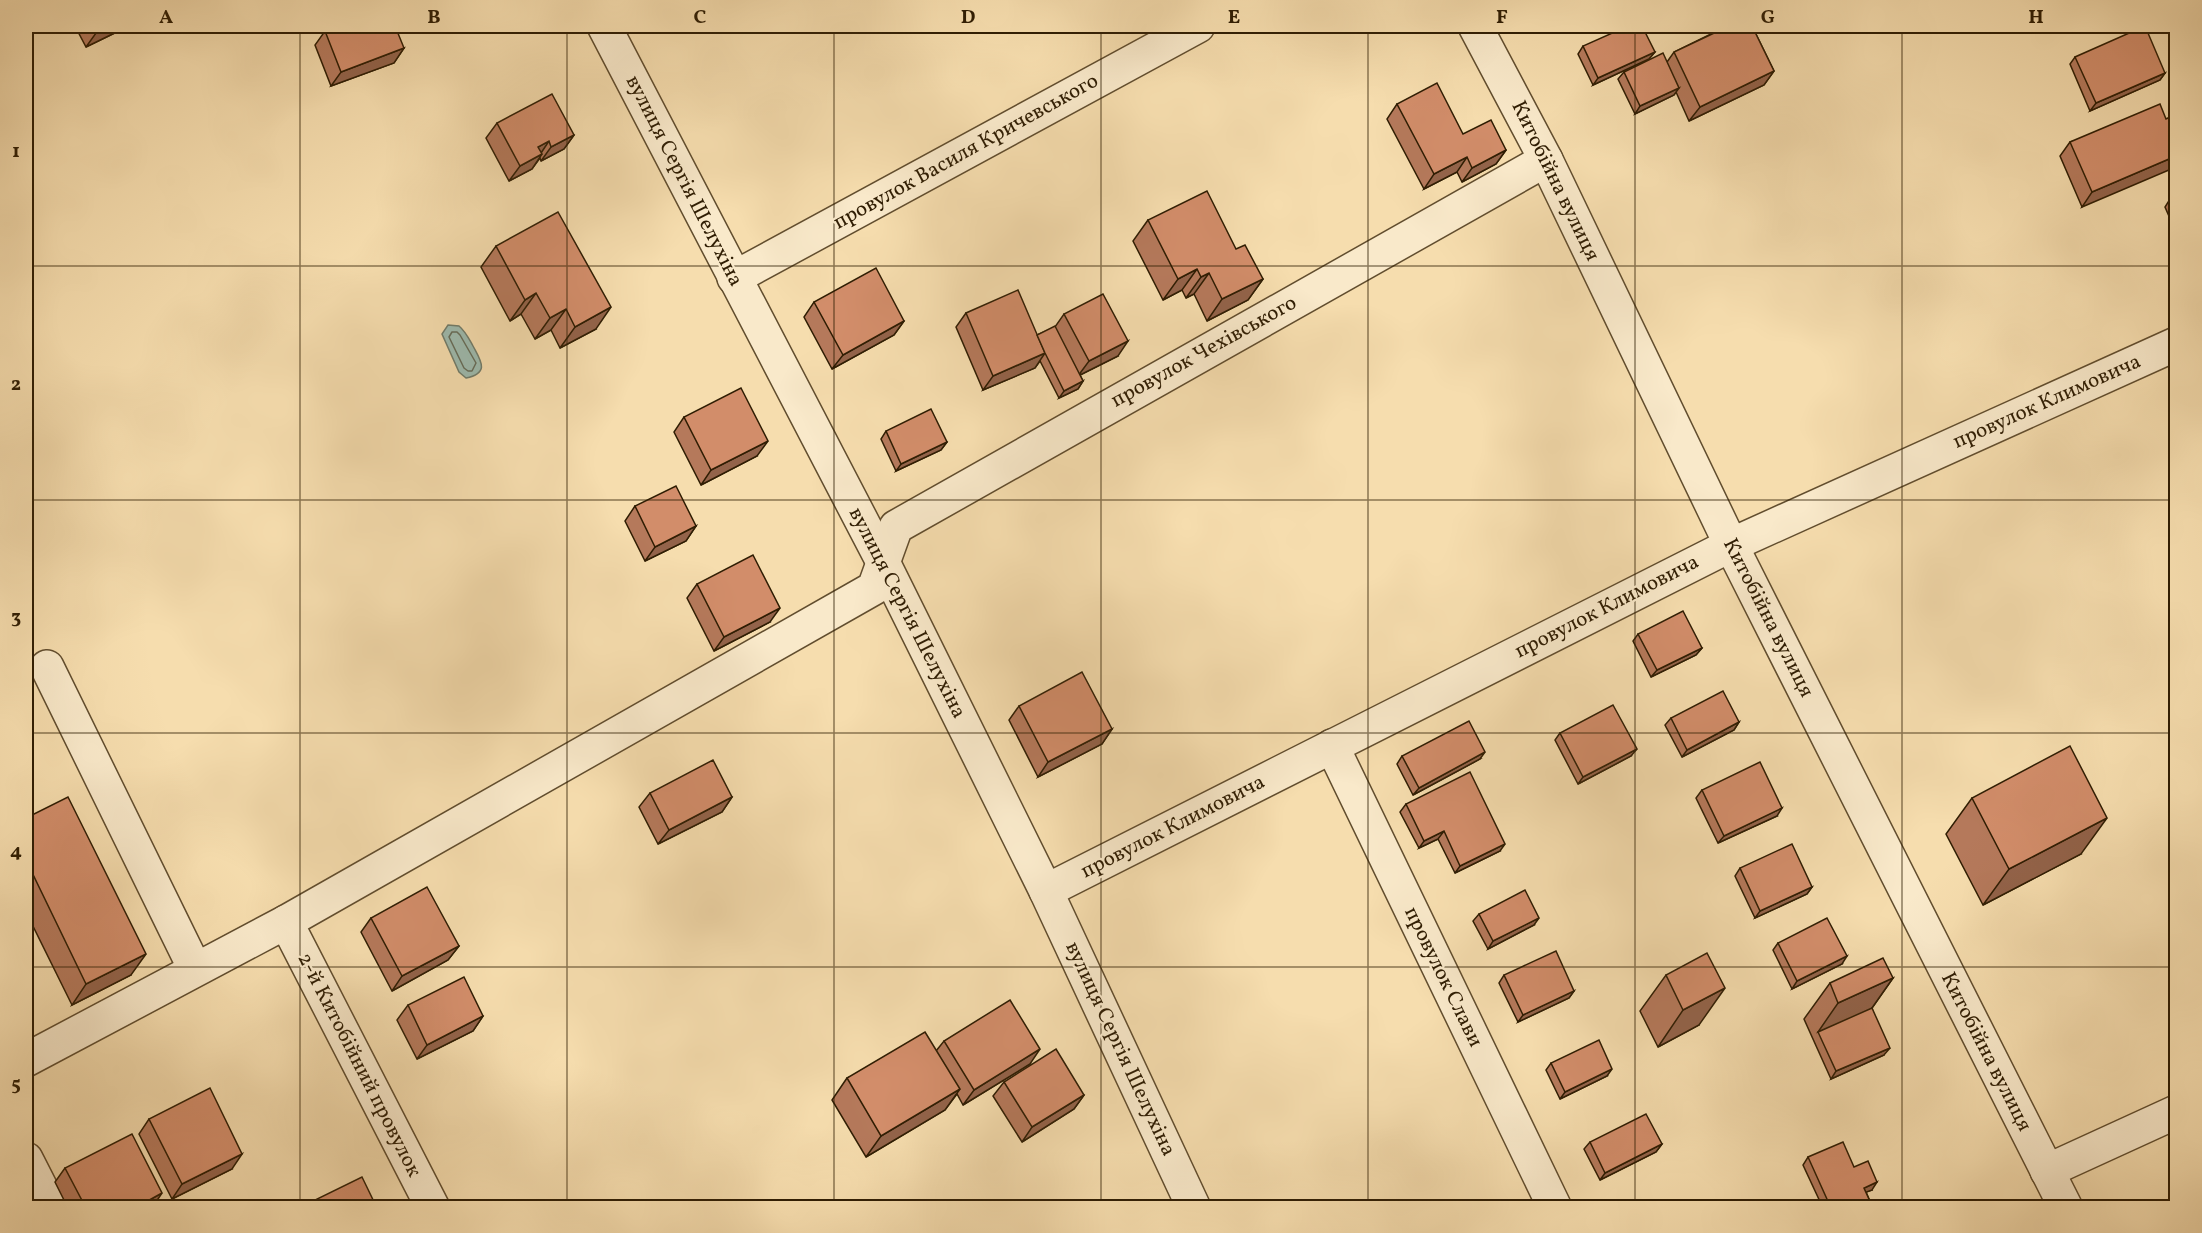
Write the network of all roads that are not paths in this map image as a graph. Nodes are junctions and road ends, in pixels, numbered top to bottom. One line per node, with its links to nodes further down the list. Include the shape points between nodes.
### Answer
1 (604, 26): 5 (street, вулиця Сергія Шелухіна)
2 (1198, 26): 5 (street, провулок Василя Кричевського)
3 (1475, 26): 4 (street, Китобійна вулиця)
4 (1546, 160): 7 (street, Китобійна вулиця); 8 (street, провулок Чехівського, via 896,526)
5 (734, 278): 8 (street, вулиця Сергія Шелухіна)
6 (2176, 344): 7 (street, провулок Климовича)
7 (1731, 545): 10 (street, провулок Климовича); 17 (street, Китобійна вулиця)
8 (883, 562): 11 (street, вулиця Сергія Шелухіна); 12 (street, провулок Чехівського, via 874,588)
9 (47, 667): 13 (street)
10 (1332, 746): 11 (street, провулок Климовича); 21 (street, провулок Слави)
11 (1046, 891): 20 (street, вулиця Сергія Шелухіна)
12 (286, 922): 13 (street, провулок Чехівського); 19 (street, 2-й Китобійний провулок)
13 (195, 969): 14 (street, провулок Чехівського)
14 (26, 1060)
15 (2176, 1112): 17 (street)
16 (26, 1159): 18 (street)
17 (2047, 1171): 22 (street, Китобійна вулиця)
18 (51, 1208)
19 (433, 1208)
20 (1194, 1208)
21 (1555, 1208)
22 (2066, 1208)

